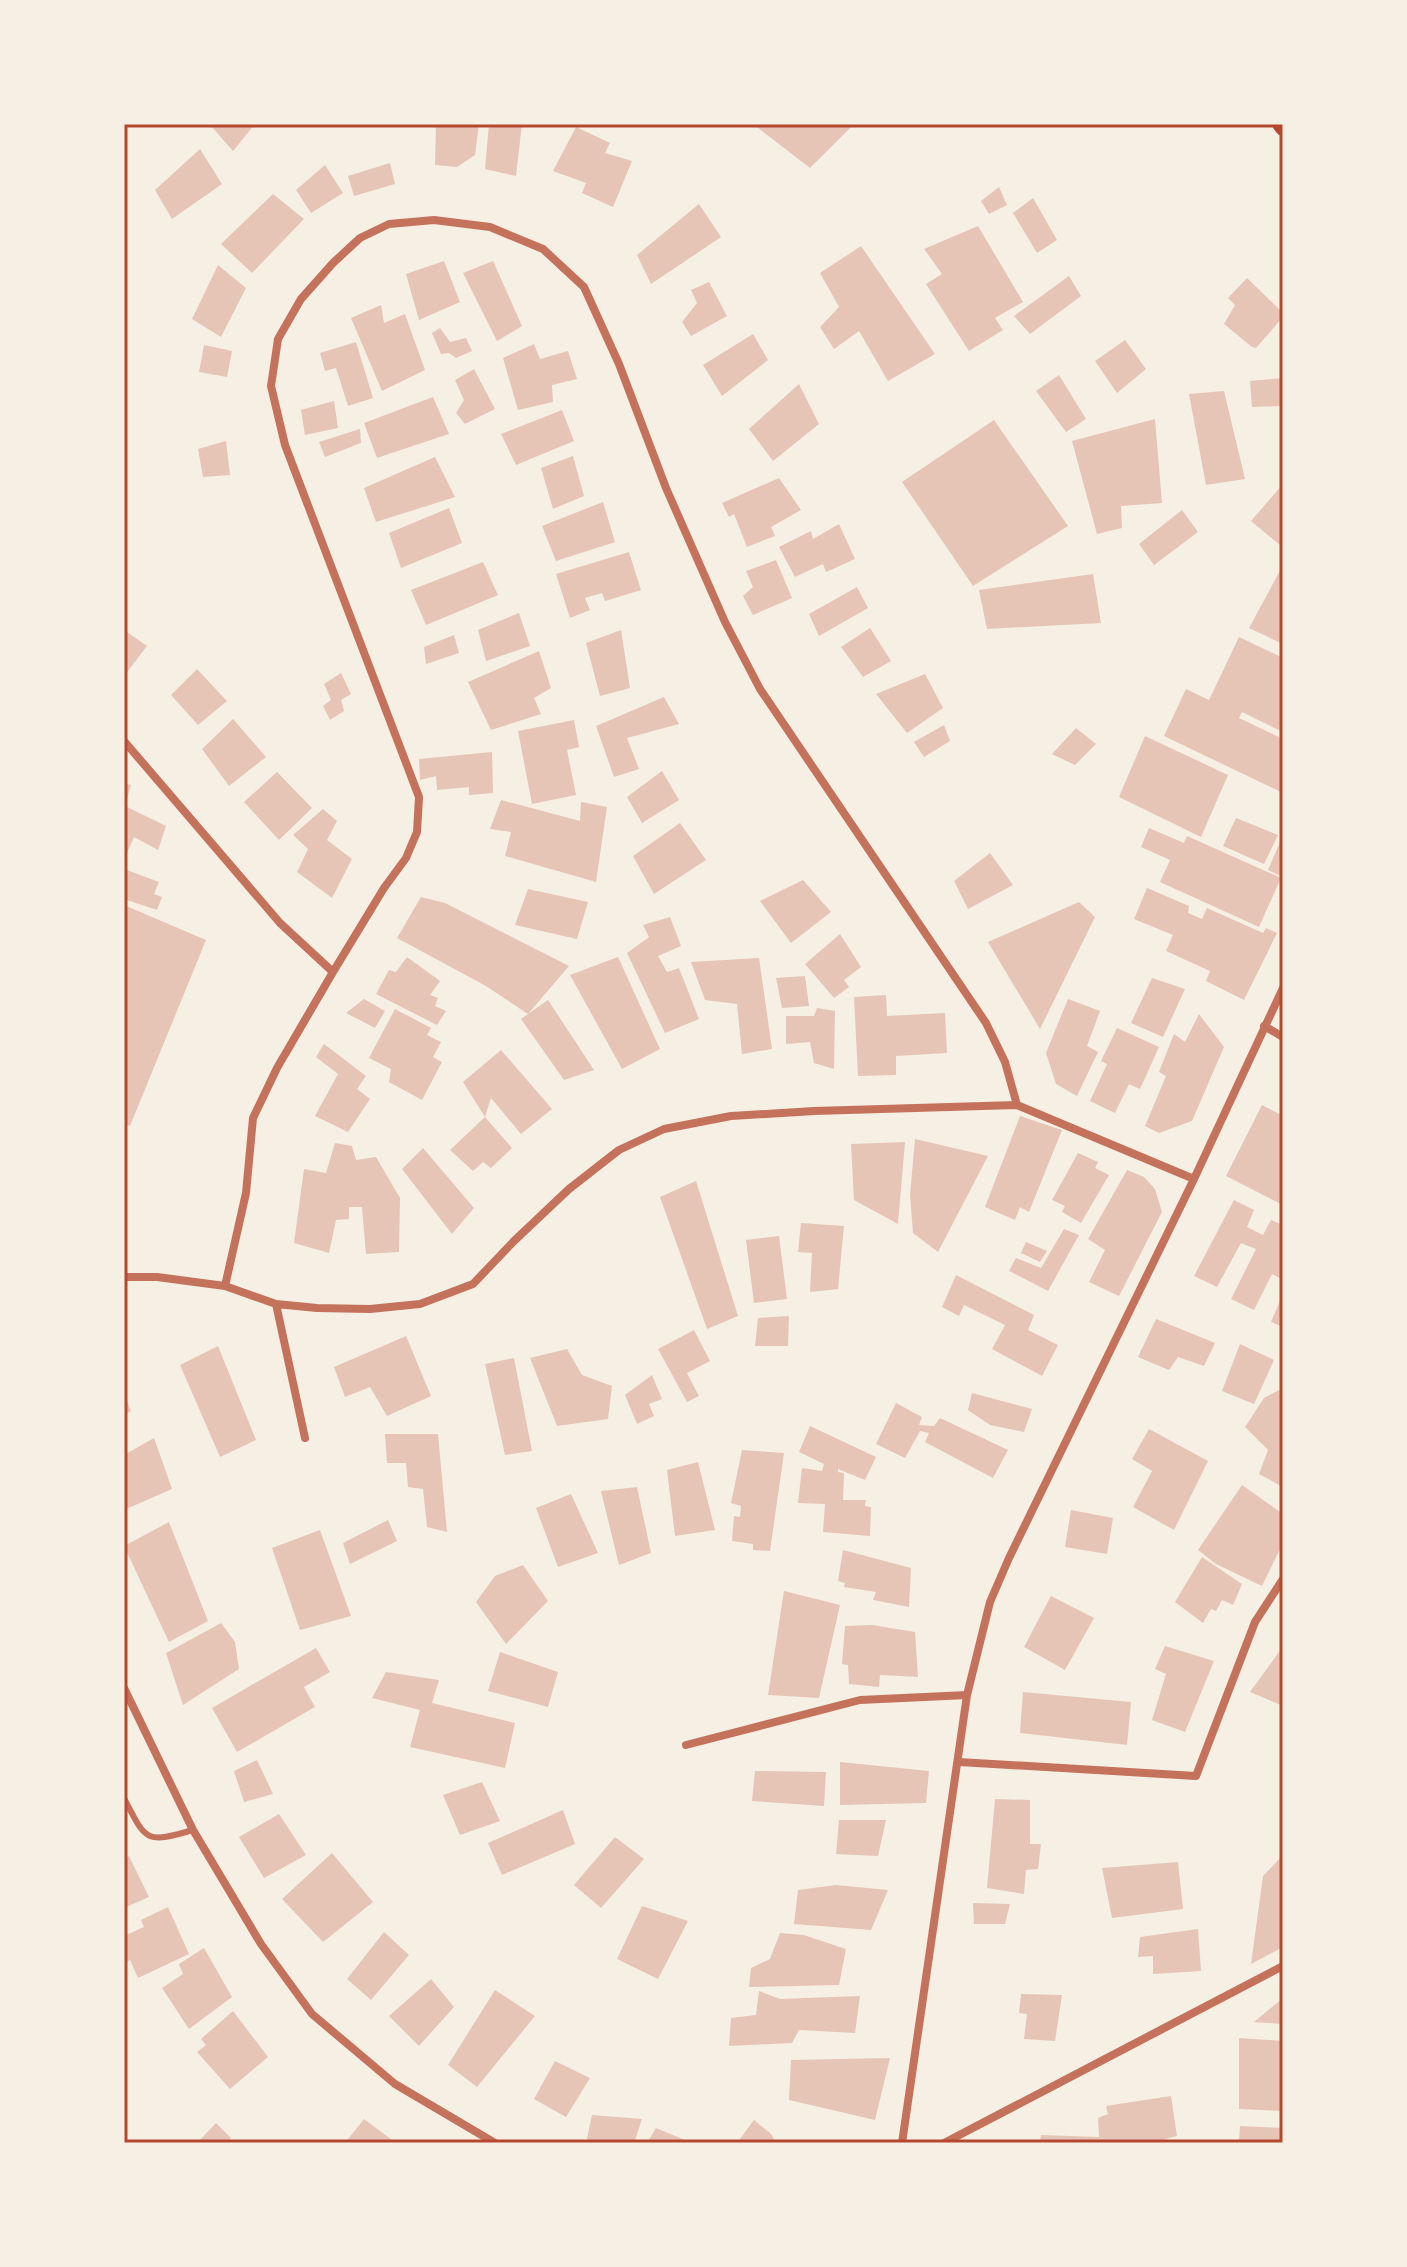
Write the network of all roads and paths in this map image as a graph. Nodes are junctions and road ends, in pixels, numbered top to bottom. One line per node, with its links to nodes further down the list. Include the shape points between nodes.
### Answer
1 (124, 741): 2 (street, via 280,923)
2 (333, 972): 6 (street, via 406,858 417,832 419,797 285,445 271,386 278,339 301,299 360,238 389,224 434,220 490,227 543,249 584,287 666,488 760,689 986,1023); 9 (street, via 253,1118 246,1193)
3 (1283, 988): 4 (street)
4 (1264, 1026): 5 (street); 7 (street)
5 (1283, 1037)
6 (1017, 1105): 7 (street); 10 (street, via 744,1115 664,1129 619,1150 569,1189 473,1284 420,1304 370,1309)
7 (1194, 1179): 14 (street, via 1009,1558 990,1602)
8 (124, 1277): 9 (street)
9 (225, 1286): 10 (street)
10 (276, 1304): 11 (street)
11 (305, 1438)
12 (1283, 1579): 16 (street, via 1255,1622 1196,1776)
13 (124, 1688): 18 (street)
14 (967, 1695): 15 (street, via 860,1700); 16 (street)
15 (686, 1745)
16 (959, 1762): 21 (street)
17 (124, 1798): 18 (lane, via 148,1837 163,1839)
18 (193, 1830): 20 (street, via 261,1944 312,2014 395,2084)
19 (1283, 1966): 22 (street)
20 (495, 2143)
21 (902, 2143)
22 (944, 2143)

